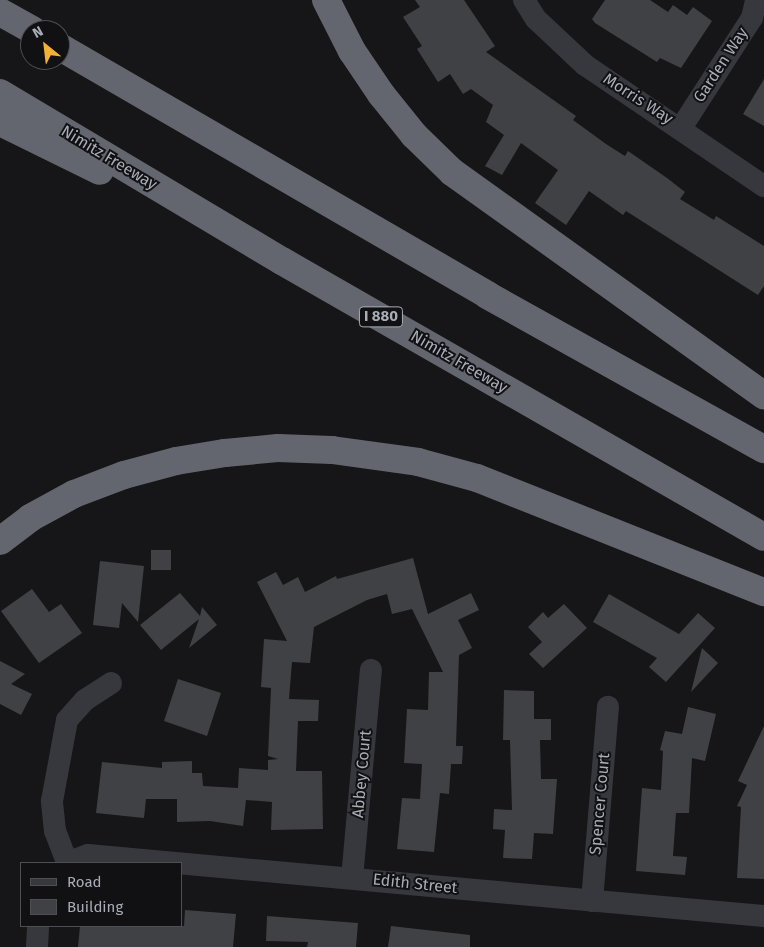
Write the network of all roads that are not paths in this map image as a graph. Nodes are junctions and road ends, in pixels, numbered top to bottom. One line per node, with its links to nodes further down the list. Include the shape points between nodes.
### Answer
1 (326, 0): 12 (highway, via 352,51 381,94 414,135 452,172)
2 (524, 0): 9 (street, Morris Way, via 536,19 585,65)
3 (756, 0): 9 (street, Garden Way, via 752,18)
4 (0, 12): 5 (highway)
5 (20, 23)
6 (70, 52): 13 (highway, via 487,295)
7 (0, 93): 11 (highway, Nimitz Freeway / I 880)
8 (0, 122): 11 (highway)
9 (681, 128): 10 (street, Morris Way)
10 (764, 186)
11 (282, 261): 14 (highway, Nimitz Freeway / I 880)
12 (764, 396)
13 (764, 449)
14 (764, 537)
15 (0, 541): 16 (highway, via 30,518 56,504 124,475 225,453 278,448 332,450 418,462 477,478)
16 (764, 592)
17 (371, 670): 24 (street, Abbey Court)
18 (111, 682): 20 (street, via 85,700 67,720 52,801 55,831)
19 (608, 708): 25 (street, Spencer Court)
20 (66, 862)
21 (69, 862): 22 (street, Edith Street, via 88,855)
22 (168, 862)
23 (182, 863): 24 (street, Edith Street)
24 (352, 878): 25 (street, Edith Street)
25 (592, 901): 26 (street, Edith Street)
26 (764, 916)
27 (38, 927): 28 (street)
28 (37, 947)

